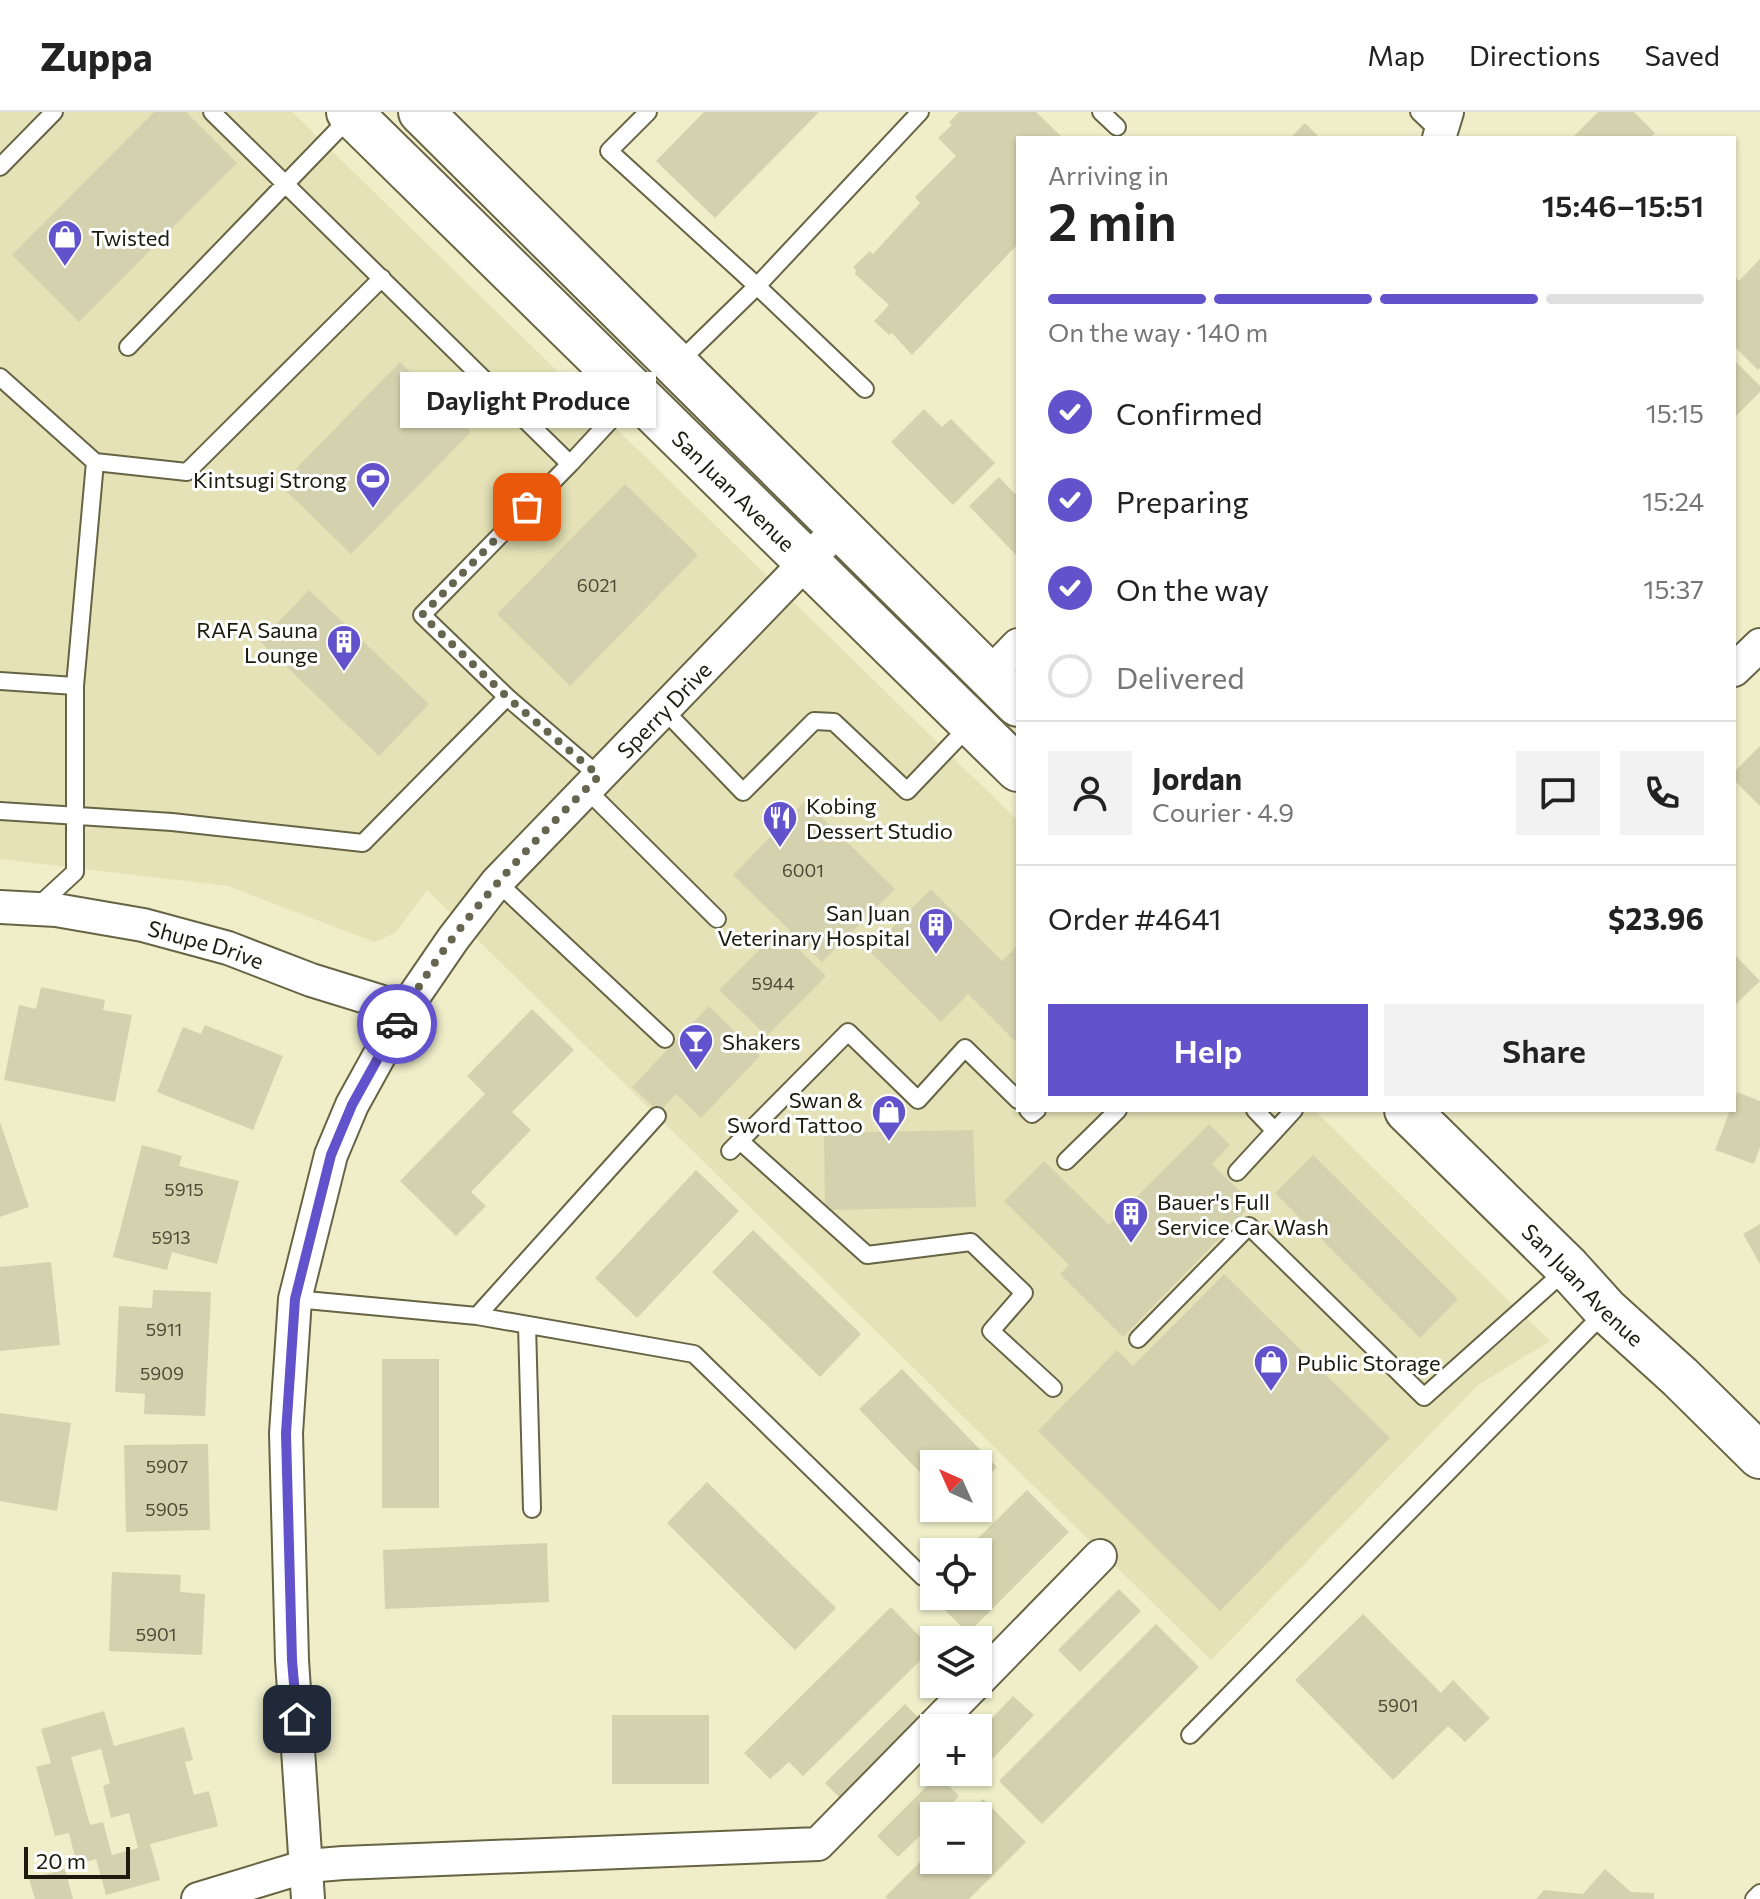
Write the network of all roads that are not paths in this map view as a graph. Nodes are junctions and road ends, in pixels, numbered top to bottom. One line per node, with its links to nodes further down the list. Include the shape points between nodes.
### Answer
1 (54, 112): 9 (lane)
2 (212, 112): 10 (lane)
3 (648, 112): 12 (lane, via 609,151)
4 (920, 112): 12 (lane)
5 (1101, 112): 8 (lane)
6 (364, 113): 10 (lane); 17 (main road, San Juan Avenue, via 453,212)
7 (436, 117): 14 (main road)
8 (1117, 127)
9 (0, 167)
10 (285, 183): 11 (lane); 13 (lane)
11 (382, 278): 18 (lane, via 187,472); 19 (lane)
12 (757, 286): 14 (lane); 16 (lane)
13 (128, 347)
14 (676, 365): 20 (main road)
15 (0, 377): 18 (lane)
16 (865, 389)
17 (635, 394): 19 (lane); 21 (main road, San Juan Avenue)
18 (95, 462): 26 (lane)
19 (570, 464): 28 (lane, via 422,615)
20 (839, 528): 21 (street, Sperry Drive); 27 (main road)
21 (806, 562): 29 (street, Sperry Drive); 30 (main road, San Juan Avenue)
22 (1760, 645): 24 (street)
23 (1016, 651): 27 (street)
24 (1736, 668)
25 (0, 681): 26 (lane)
26 (75, 686): 34 (lane)
27 (1003, 690)
28 (507, 697): 32 (lane); 34 (lane, via 363,843)
29 (664, 710): 30 (lane, via 743,792 814,721 834,722 907,791); 32 (street, Sperry Drive)
30 (971, 724): 31 (main road, San Juan Avenue)
31 (1016, 767)
32 (592, 783): 35 (street, Sperry Drive); 38 (lane)
33 (0, 811): 34 (lane)
34 (75, 815): 37 (lane, via 75,872)
35 (497, 882): 39 (street, Sperry Drive); 40 (lane)
36 (0, 907): 37 (street, Shupe Drive)
37 (34, 909): 39 (street, Shupe Drive, via 143,925 228,948)
38 (717, 919)
39 (405, 1009): 51 (street, Sperry Drive, via 331,1155)
40 (665, 1039)
41 (1016, 1098): 56 (lane, via 965,1048 918,1100 848,1032 735,1146 867,1255 971,1242 1024,1293 991,1331)
42 (1116, 1112): 48 (lane)
43 (1257, 1112): 47 (lane)
44 (1292, 1112): 47 (lane)
45 (1409, 1112): 50 (main road, San Juan Avenue)
46 (657, 1116): 53 (lane)
47 (1275, 1131): 49 (lane)
48 (1066, 1161)
49 (1237, 1172)
50 (1568, 1268): 52 (main road, San Juan Avenue); 55 (lane, via 1424,1397 1249,1226)
51 (295, 1299): 53 (lane); 64 (street, Sperry Drive, via 286,1433 292,1660)
52 (1606, 1310): 57 (main road, San Juan Avenue); 63 (lane)
53 (477, 1316): 54 (lane)
54 (527, 1325): 58 (lane); 60 (lane, via 694,1354)
55 (1138, 1339)
56 (1053, 1388)
57 (1760, 1456)
58 (532, 1509)
59 (1100, 1556): 61 (street)
60 (920, 1574)
61 (992, 1666)
62 (960, 1698): 64 (street, via 818,1844)
63 (1190, 1735)
64 (307, 1866): 66 (street); 67 (street, Sperry Drive)
65 (1760, 1893): 68 (lane)
66 (198, 1899)
67 (308, 1899)
68 (1754, 1899)

